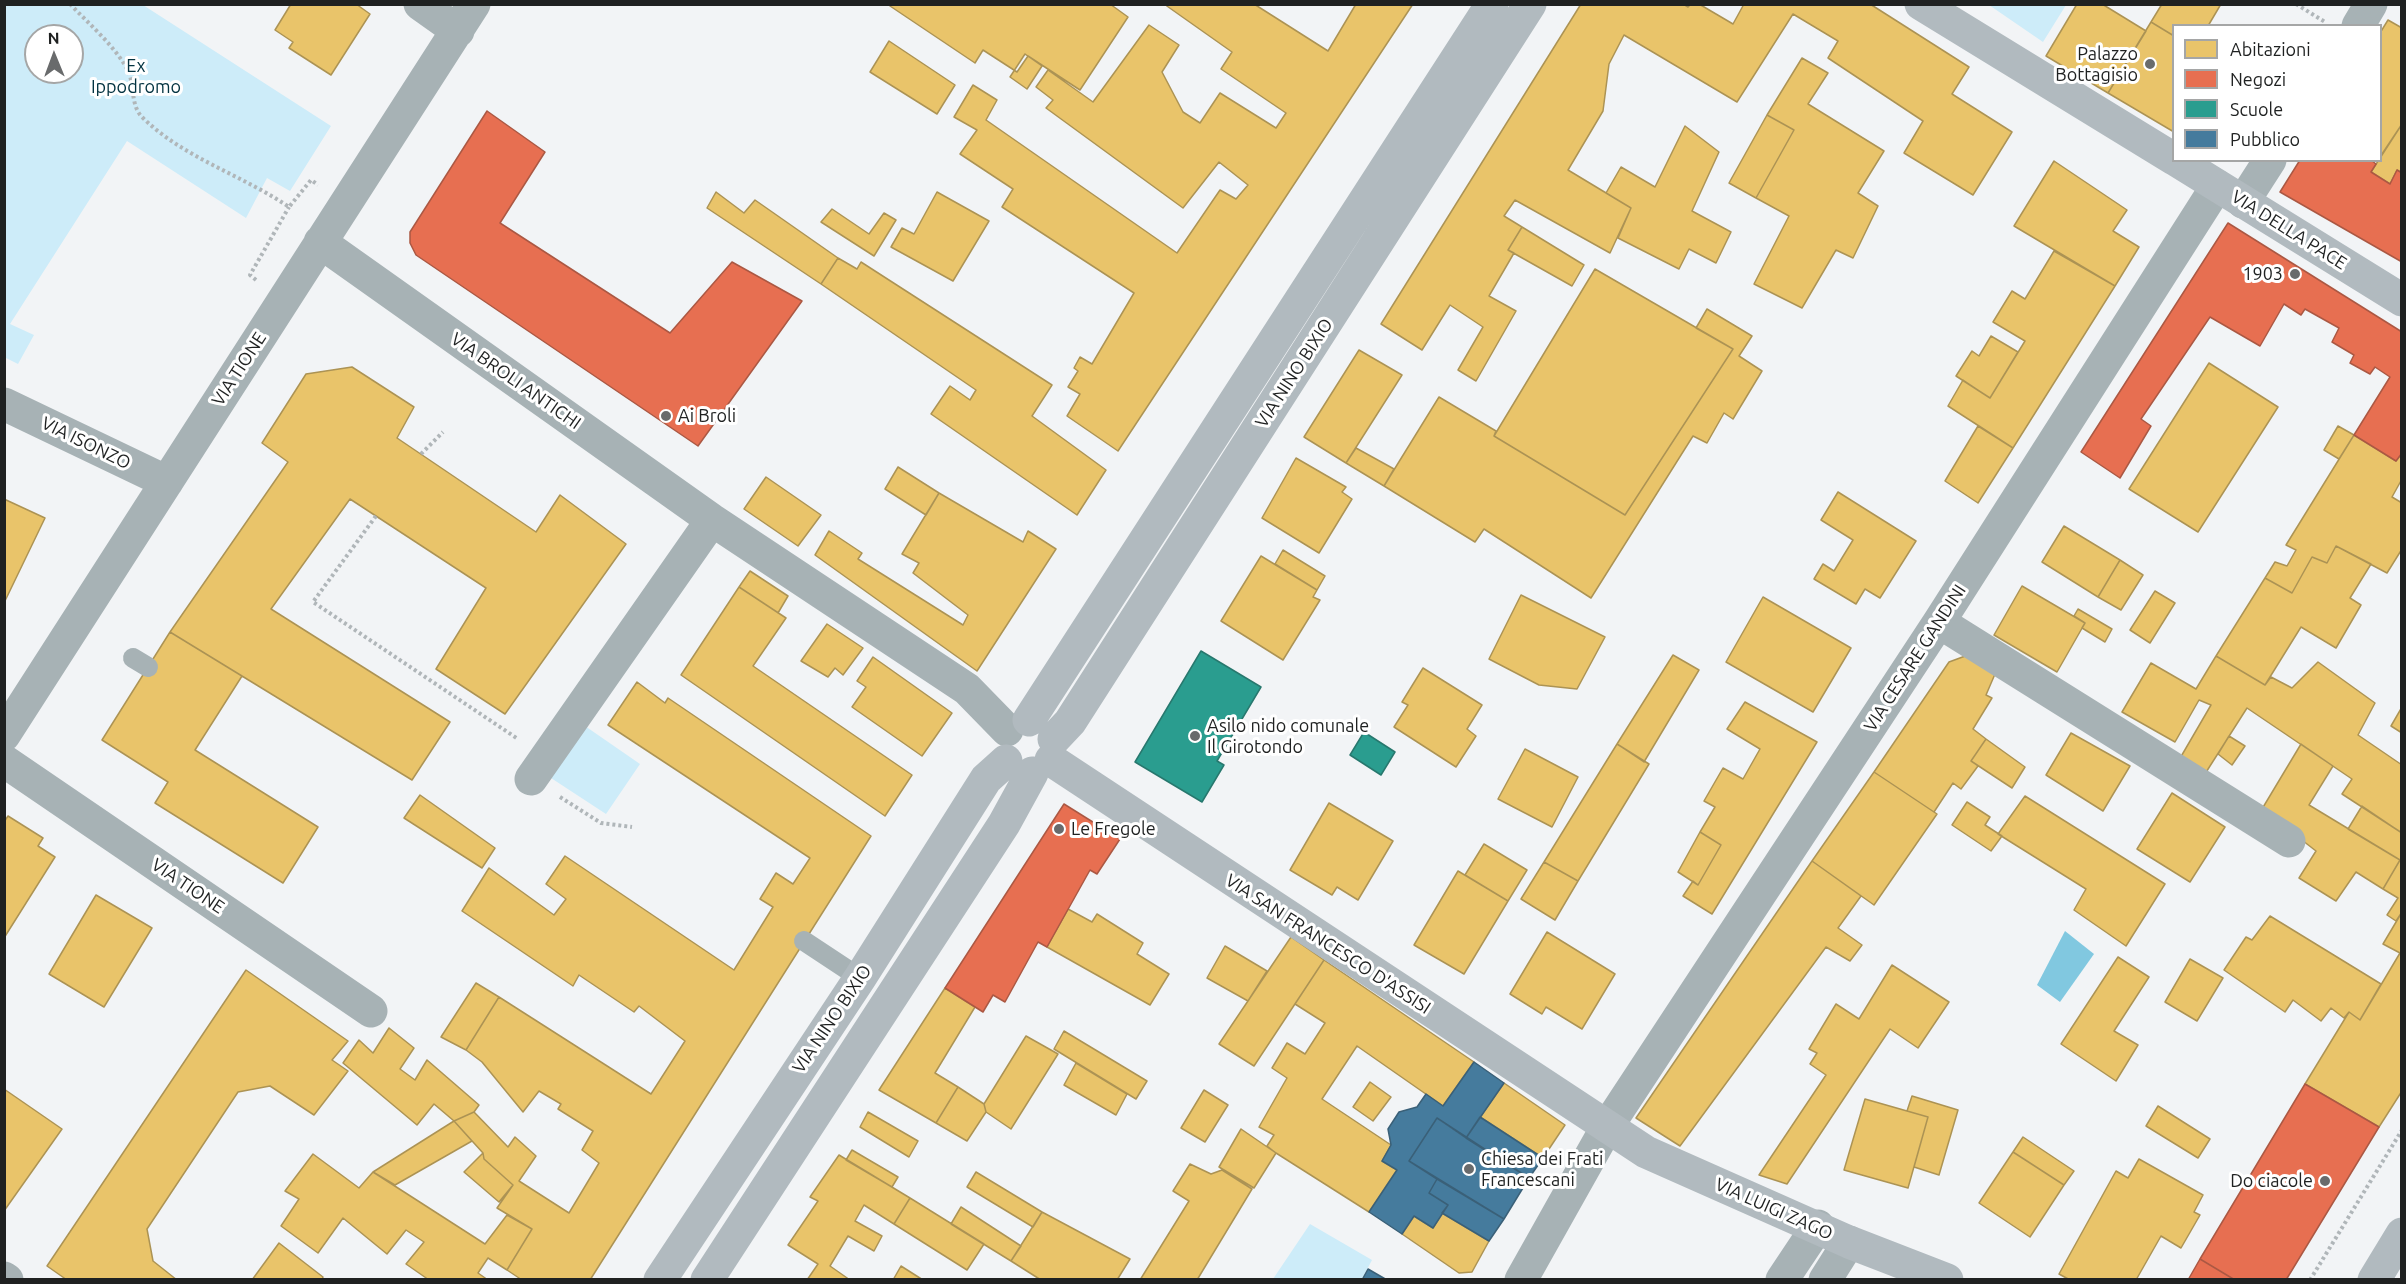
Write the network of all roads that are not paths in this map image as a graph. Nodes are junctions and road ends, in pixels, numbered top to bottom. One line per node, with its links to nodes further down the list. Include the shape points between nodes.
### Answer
1 (420, 4): 6 (street)
2 (1492, 4): 19 (street, VIA NINO BIXIO)
3 (1530, 4): 19 (street, VIA NINO BIXIO, via 1076,713)
4 (1921, 4): 8 (street, VIA DELLA PACE)
5 (2371, 4): 7 (street)
6 (466, 18): 12 (street, VIA TIONE)
7 (2359, 24)
8 (2172, 158)
9 (2178, 162): 11 (street, VIA DELLA PACE)
10 (2268, 162): 11 (street, VIA CESARE GANDINI)
11 (2230, 194): 13 (street, VIA DELLA PACE); 17 (street, VIA CESARE GANDINI)
12 (320, 242): 15 (street, VIA TIONE); 16 (street, VIA BROLI ANTICHI)
13 (2402, 300)
14 (4, 404): 15 (street, VIA ISONZO)
15 (167, 482): 18 (street, VIA TIONE)
16 (712, 520): 19 (street, VIA BROLI ANTICHI, via 967,689); 21 (street)
17 (1939, 621): 22 (street); 26 (street, VIA CESARE GANDINI)
18 (4, 735)
19 (1030, 747): 24 (street, VIA NINO BIXIO, via 986,779); 26 (street, VIA SAN FRANCESCO D'ASSISI); 31 (street, VIA NINO BIXIO, via 1004,824)
20 (4, 761): 25 (street, VIA TIONE)
21 (538, 768)
22 (2289, 841)
23 (804, 941): 24 (lane)
24 (860, 978): 30 (street, VIA NINO BIXIO)
25 (371, 1011)
26 (1607, 1126): 27 (street, VIA LUIGI ZAGO, via 1646,1152); 32 (street, VIA CESARE GANDINI)
27 (1818, 1227): 29 (street, VIA LUIGI ZAGO); 33 (street)
28 (2402, 1234): 36 (street)
29 (1849, 1242): 34 (street); 35 (street, VIA LUIGI ZAGO)
30 (660, 1280)
31 (707, 1280)
32 (1521, 1280)
33 (1782, 1280)
34 (1825, 1280)
35 (1947, 1280)
36 (2374, 1280)

